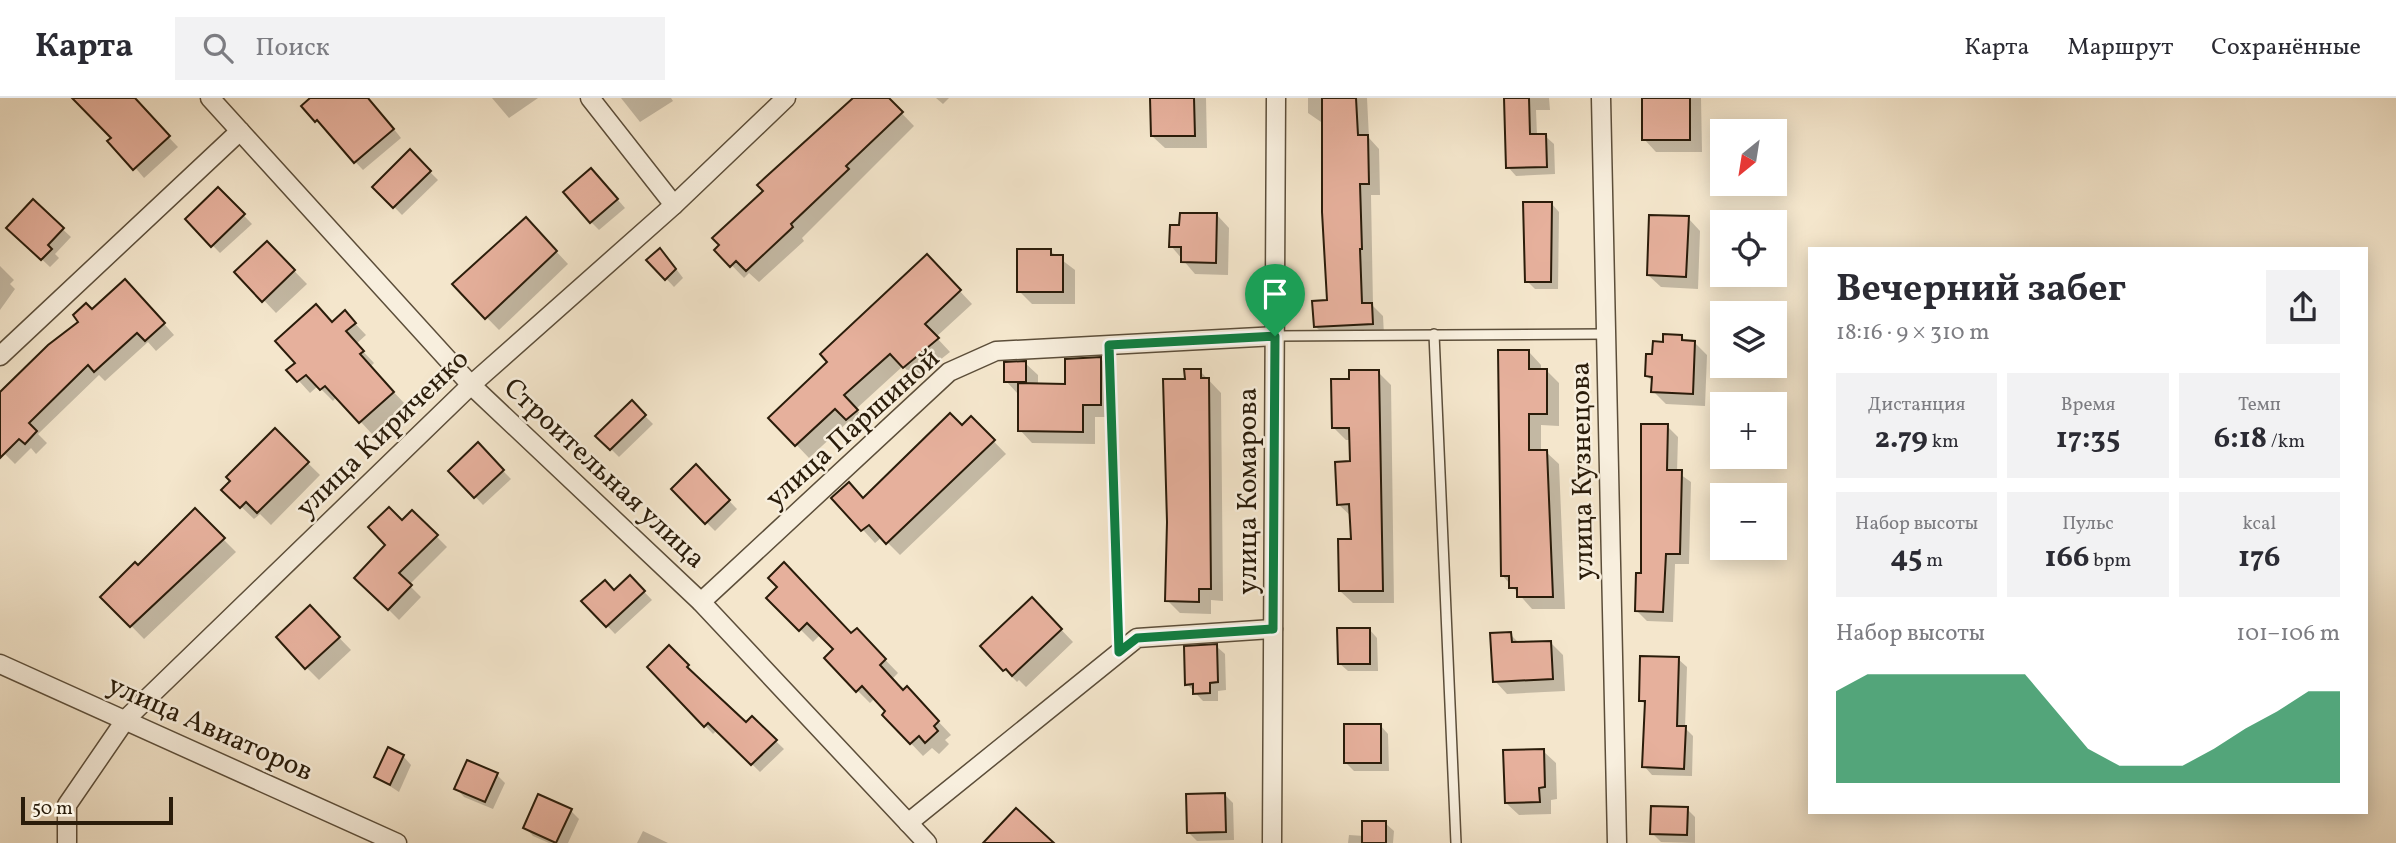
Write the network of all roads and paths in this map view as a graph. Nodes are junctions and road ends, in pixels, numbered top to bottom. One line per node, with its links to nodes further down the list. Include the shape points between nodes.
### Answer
1 (211, 98): 6 (street, Строительная улица)
2 (590, 98): 7 (street)
3 (786, 98): 7 (street, улица Кириченко)
4 (1276, 98): 10 (street, улица Комарова)
5 (1601, 98): 9 (street, улица Кузнецова)
6 (240, 131): 12 (street); 13 (street, Строительная улица)
7 (674, 205): 13 (street, улица Кириченко)
8 (1434, 334): 9 (lane); 10 (lane); 24 (lane)
9 (1606, 334): 25 (street, улица Кузнецова)
10 (1275, 336): 11 (street, улица Паршиной); 15 (street, улица Комарова)
11 (1109, 345): 14 (street, улица Паршиной, via 996,351 950,372); 16 (lane)
12 (0, 356)
13 (471, 385): 14 (street, Строительная улица); 18 (street, улица Кириченко)
14 (701, 602): 19 (street, Строительная улица)
15 (1273, 629): 16 (street, via 1137,638); 23 (street, улица Комарова)
16 (1119, 652): 19 (street)
17 (0, 664): 18 (street, улица Авиаторов)
18 (126, 719): 20 (street, улица Кириченко, via 67,805); 21 (street, улица Авиаторов)
19 (908, 823): 22 (street, Строительная улица)
20 (67, 843)
21 (397, 843)
22 (927, 843)
23 (1272, 843)
24 (1456, 843)
25 (1617, 843)

